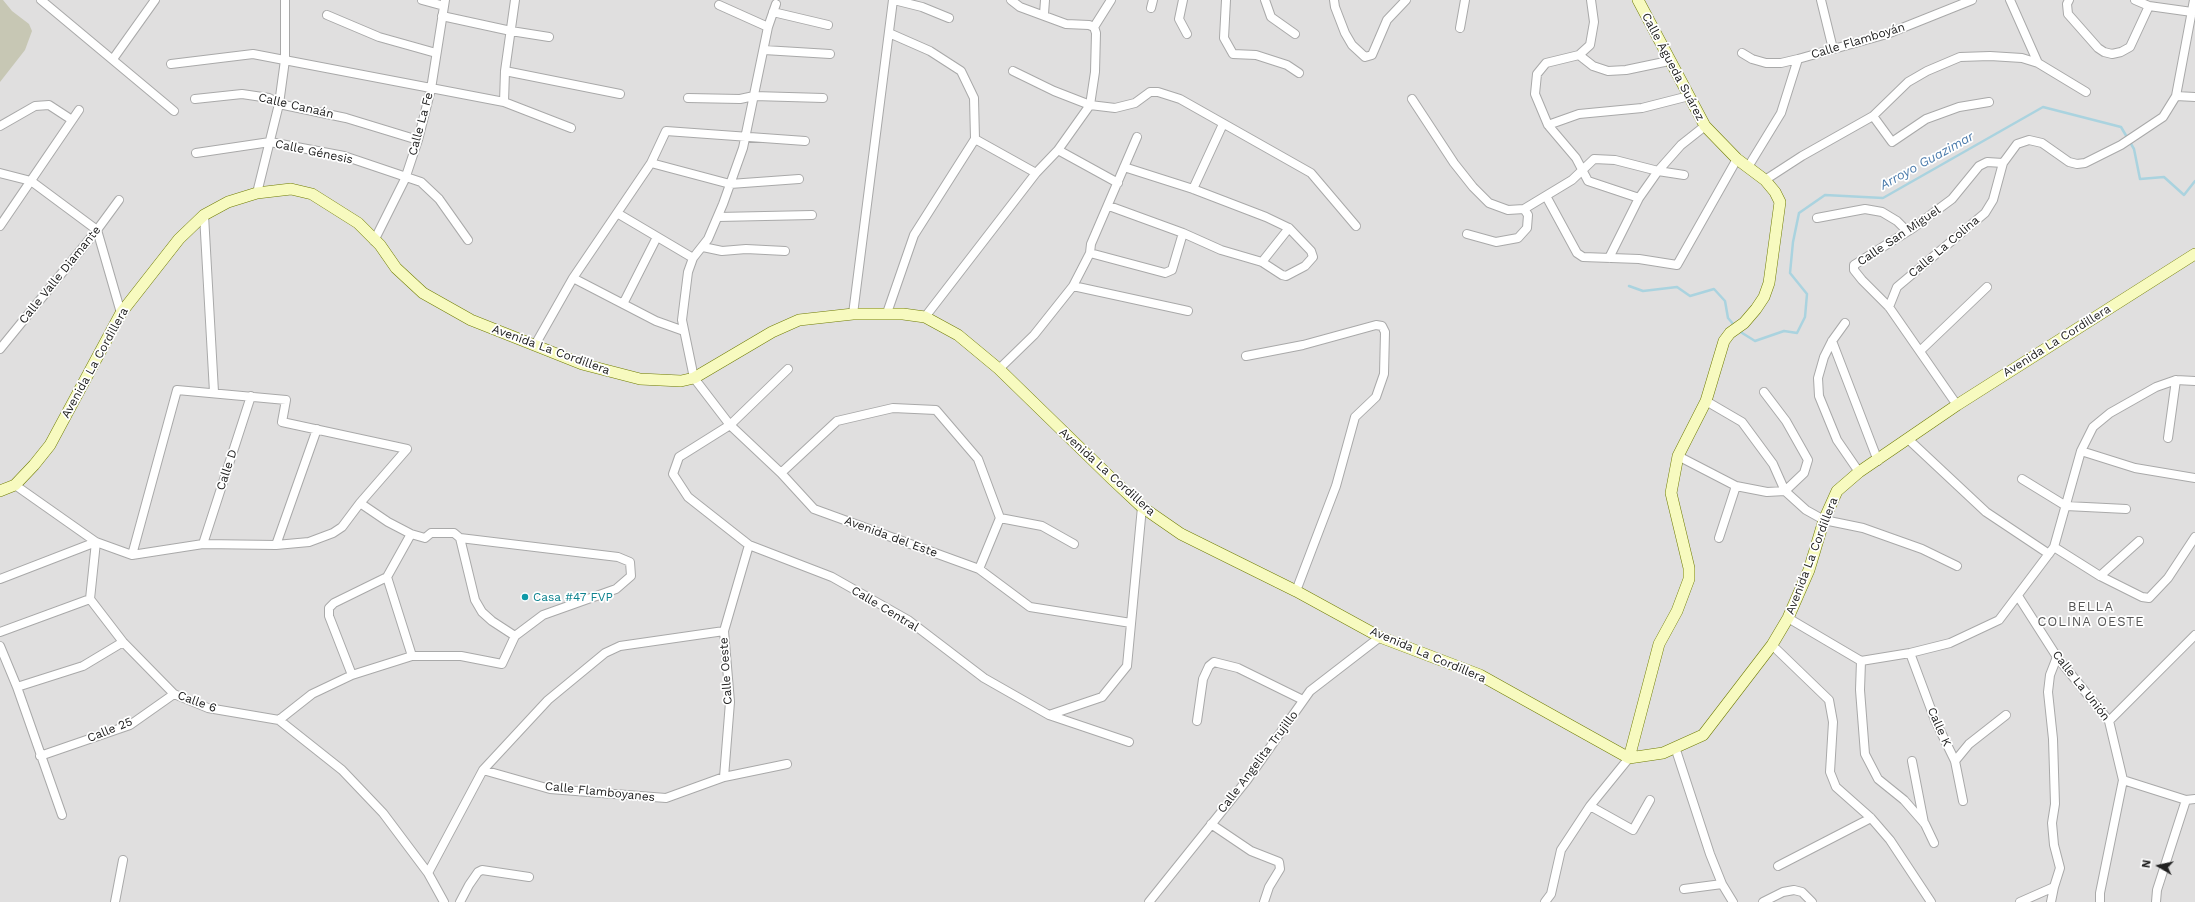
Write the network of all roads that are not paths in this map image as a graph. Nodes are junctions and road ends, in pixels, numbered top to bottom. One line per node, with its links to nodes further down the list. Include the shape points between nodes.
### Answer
1 (41, 0): 48 (street)
2 (155, 0): 48 (street)
3 (285, 0): 50 (street)
4 (422, 0): 24 (street)
5 (515, 0): 37 (street)
6 (893, 0): 31 (street, via 922,7); 38 (street)
7 (1011, 0): 28 (street, via 1020,7)
8 (1045, 0): 28 (street)
9 (1183, 0): 39 (street, via 1179,19)
10 (1226, 0): 56 (street, via 1224,38 1234,54 1256,55 1287,65)
11 (1265, 0): 40 (street, via 1271,17)
12 (1334, 0): 13 (street, via 1344,33 1365,57 1372,55 1387,20)
13 (1406, 0)
14 (1465, 0): 35 (street)
15 (1591, 0): 47 (street, via 1594,32 1590,44)
16 (1638, 0): 51 (main road, Calle Águeda Suárez)
17 (1821, 0): 42 (street)
18 (1972, 0): 42 (street, Calle Flamboyán, via 1887,34)
19 (2010, 0): 52 (street)
20 (2069, 0): 26 (street, via 2068,14 2098,48 2112,54 2130,47)
21 (2135, 0): 26 (street)
22 (2194, 0): 27 (street, Calle La Colina)
23 (1109, 1): 34 (street)
24 (445, 3): 30 (street, Calle La Fe)
25 (719, 5): 33 (street)
26 (2149, 6): 27 (street)
27 (2192, 12): 36 (street, Calle La Colina)
28 (1044, 14): 34 (street, via 1066,24)
29 (327, 15): 44 (street, via 380,36)
30 (442, 16): 37 (street); 44 (street, Calle La Fe)
31 (949, 18)
32 (828, 25): 33 (street, via 775,8)
33 (768, 27): 43 (street)
34 (1094, 27): 71 (street, via 1095,72)
35 (1460, 28)
36 (2192, 29): 62 (street, Calle La Colina)
37 (511, 31): 41 (street); 54 (street)
38 (889, 33): 83 (street, via 930,51 961,71 974,98); 142 (street)
39 (1187, 34)
40 (1295, 34)
41 (549, 37)
42 (1833, 49): 49 (street, Calle Flamboyán)
43 (764, 50): 46 (street); 60 (street)
44 (436, 53): 57 (street, Calle La Fe)
45 (1742, 53): 49 (street, Calle Flamboyán, via 1766,63)
46 (830, 54)
47 (1579, 55): 51 (street, via 1593,66 1608,71); 77 (street, via 1546,63 1537,74 1535,94)
48 (113, 59): 73 (street)
49 (1798, 59): 93 (street, via 1781,113)
50 (285, 60): 53 (street, via 252,54); 57 (street); 70 (street)
51 (1669, 61): 61 (main road, Calle Águeda Suárez)
52 (2038, 63): 58 (street); 74 (street, via 2022,58 1960,57 1908,82)
53 (171, 64)
54 (505, 71): 59 (street); 68 (street)
55 (1013, 71): 71 (street)
56 (1299, 73)
57 (430, 89): 68 (street); 84 (street, Calle La Fe)
58 (2086, 92)
59 (620, 94)
60 (754, 96): 64 (street, via 740,99); 65 (street); 82 (street)
61 (1689, 96): 77 (street, via 1642,108 1578,114); 79 (main road, Calle Águeda Suárez)
62 (2176, 96): 63 (street); 91 (street, Calle La Colina, via 2163,117 2121,145 2085,163 2069,162 2042,143 2029,140 2018,144)
63 (2195, 97)
64 (688, 98)
65 (823, 98)
66 (195, 99): 70 (street, Calle Canaán, via 242,94 269,98)
67 (1412, 99): 111 (street, via 1454,163 1489,203 1508,210)
68 (504, 102): 80 (street)
69 (1989, 102): 74 (street, via 1959,107 1926,118 1892,142)
70 (279, 104): 84 (street, Calle Canaán, via 346,118); 86 (street)
71 (1090, 105): 76 (street, via 1115,108 1135,103 1150,92 1158,92 1180,99); 87 (street)
72 (79, 110): 75 (street)
73 (174, 111)
74 (1873, 116): 101 (street)
75 (72, 120): 78 (street, via 49,105 35,106); 102 (street)
76 (1223, 124): 105 (street); 118 (street, via 1311,173)
77 (1548, 125): 94 (street)
78 (0, 126)
79 (1705, 126): 89 (main road, Calle Águeda Suárez); 95 (street, via 1681,145)
80 (571, 128)
81 (1137, 137): 92 (street)
82 (746, 138): 85 (street); 90 (street, via 666,131); 104 (street)
83 (975, 139): 97 (street); 141 (street, via 914,235)
84 (418, 140): 99 (street, Calle La Fe)
85 (805, 141)
86 (270, 142): 88 (street, Calle Génesis); 99 (street, Calle Génesis, via 344,156); 106 (street)
87 (1058, 150): 97 (street); 103 (street)
88 (196, 153)
89 (1737, 158): 93 (main road, Calle Águeda Suárez); 132 (street, via 1677,265 1639,259)
90 (651, 163): 104 (street); 112 (street)
91 (2003, 163): 121 (street, Calle San Miguel, via 1986,162 1979,166 1952,199); 138 (street, Calle La Colina, via 1993,200 1985,213 1897,287)
92 (1124, 167): 103 (street); 105 (street)
93 (1748, 167): 101 (main road, Calle Águeda Suárez)
94 (1582, 168): 95 (street, via 1594,159 1615,160); 107 (street, via 1572,180); 108 (street, via 1593,184)
95 (1658, 171): 98 (street); 108 (street)
96 (0, 173): 102 (street)
97 (1036, 174): 143 (street)
98 (1684, 175)
99 (405, 179): 125 (street, Calle Génesis, via 420,182 439,199); 126 (street, Calle La Fe)
100 (799, 179): 104 (street)
101 (1765, 180): 159 (main road, Calle Águeda Suárez, via 1780,202 1769,283 1756,309 1744,323 1730,333 1720,352)
102 (31, 181): 117 (street); 120 (street)
103 (1118, 183): 110 (street)
104 (730, 184): 115 (street)
105 (1193, 189): 119 (street)
106 (257, 193): 113 (main road, Avenida La Cordillera, via 228,202); 126 (main road, Avenida La Cordillera, via 291,189 312,194 358,223)
107 (1546, 196): 111 (street); 132 (street, via 1577,253 1583,257)
108 (1639, 198): 132 (street)
109 (119, 200): 120 (street, Calle Valle Diamante)
110 (1109, 206): 122 (street); 129 (street, via 1091,244)
111 (1524, 209): 123 (street, via 1528,215 1527,228 1518,238 1496,242)
112 (617, 213): 124 (street); 134 (street)
113 (204, 215): 140 (main road, Avenida La Cordillera, via 179,239); 156 (street)
114 (812, 215): 115 (street)
115 (718, 217): 127 (street)
116 (1817, 218): 121 (street, via 1865,209 1882,212)
117 (0, 226)
118 (1356, 226)
119 (1289, 228): 133 (street); 133 (street, via 1311,251 1313,257 1305,266 1286,276 1282,276)
120 (97, 230): 140 (street); 148 (street, Calle Valle Diamante)
121 (1907, 231): 138 (street, Calle San Miguel, via 1854,265 1854,270 1862,280)
122 (1183, 233): 129 (street, via 1172,270 1165,273); 133 (street, via 1220,250)
123 (1467, 234)
124 (657, 237): 131 (street); 137 (street)
125 (468, 240)
126 (374, 241): 147 (main road, Avenida La Cordillera, via 396,268 423,293 471,320)
127 (703, 247): 128 (street, via 722,252 746,249); 131 (street)
128 (785, 251)
129 (1090, 253): 135 (street)
130 (2195, 254): 160 (main road, Avenida La Cordillera)
131 (693, 258): 145 (street, via 686,286 682,320)
132 (1609, 258)
133 (1262, 262)
134 (573, 278): 137 (street); 147 (street)
135 (1073, 286): 139 (street); 152 (street, via 1034,335)
136 (1987, 287): 149 (street)
137 (623, 304): 145 (street, via 656,321)
138 (1889, 307): 149 (street, Calle San Miguel)
139 (1188, 311)
140 (121, 313): 172 (main road, Avenida La Cordillera, via 50,445)
141 (887, 313): 142 (main road, Avenida La Cordillera); 143 (main road, Avenida La Cordillera)
142 (853, 314): 153 (main road, Avenida La Cordillera, via 799,320 772,332)
143 (925, 317): 152 (main road, Avenida La Cordillera, via 958,335)
144 (1845, 323): 146 (street)
145 (684, 331): 153 (street)
146 (1832, 341): 167 (street); 168 (street, via 1818,378 1819,396 1837,440)
147 (535, 346): 153 (main road, Avenida La Cordillera, via 582,364 640,379 681,381)
148 (0, 349)
149 (1920, 352): 160 (street, Calle San Miguel)
150 (1246, 356): 200 (street, via 1303,345 1376,325 1382,326 1385,332 1384,374 1376,397 1355,417 1336,486)
151 (788, 369): 161 (street)
152 (999, 369): 178 (main road, Avenida La Cordillera)
153 (694, 378): 161 (street, Avenida del Este)
154 (2176, 380): 155 (street); 163 (street); 165 (street, via 2156,387 2110,414 2093,427)
155 (2195, 381)
156 (214, 392): 158 (street); 194 (street, via 177,390)
157 (1764, 392): 175 (street, via 1786,421 1808,460 1804,474)
158 (251, 396): 162 (street, via 286,400 282,422); 188 (street, Calle D)
159 (1706, 401): 166 (main road, Calle Águeda Suárez); 175 (street, via 1742,422 1773,464)
160 (1957, 405): 164 (main road, Avenida La Cordillera)
161 (730, 425): 169 (street, Avenida del Este); 191 (street, Calle Central, via 679,457 673,474 688,497)
162 (317, 429): 176 (street, via 407,449); 190 (street)
163 (2168, 438)
164 (1908, 439): 167 (main road, Avenida La Cordillera); 193 (street, via 1986,512)
165 (2081, 451): 170 (street, via 2135,468); 177 (street)
166 (1678, 456): 173 (street); 229 (main road, Calle Águeda Suárez, via 1671,493 1689,568 1689,579 1677,610 1659,644)
167 (1878, 461): 168 (main road, Avenida La Cordillera)
168 (1859, 472): 181 (main road, Avenida La Cordillera, via 1837,491)
169 (781, 473): 180 (street, via 837,421 893,408 936,410 978,459); 196 (street, Avenida del Este, via 814,509)
170 (2195, 476)
171 (2022, 479): 177 (street)
172 (15, 484): 174 (main road, Avenida La Cordillera); 187 (street)
173 (1736, 486): 175 (street, via 1767,492); 185 (street)
174 (0, 491)
175 (1785, 491): 181 (street, via 1806,510)
176 (360, 503): 182 (street); 190 (street, via 350,519 333,533 309,542)
177 (2066, 506): 179 (street); 192 (street)
178 (1142, 507): 200 (main road, Avenida La Cordillera, via 1181,534); 204 (street)
179 (2126, 509)
180 (1000, 518): 189 (street, via 1042,526); 196 (street)
181 (1824, 520): 195 (street, via 1863,528 1922,549); 203 (main road, Avenida La Cordillera, via 1809,570)
182 (411, 534): 184 (street, via 425,538 431,533 454,533); 198 (street)
183 (2195, 537): 197 (street, via 2168,578 2149,598)
184 (460, 538): 207 (street, via 475,600 482,612 492,621); 207 (street, via 618,557 630,562 631,576 616,589 543,615)
185 (1719, 538)
186 (2140, 541): 197 (street)
187 (96, 542): 194 (street); 199 (street); 202 (street)
188 (203, 544): 190 (street); 194 (street)
189 (1074, 544)
190 (276, 545)
191 (749, 545): 205 (street, Calle Oeste); 221 (street, Calle Central, via 832,577 908,620 984,678)
192 (2054, 548): 193 (street); 197 (street)
193 (2049, 554): 201 (street)
194 (132, 555)
195 (1957, 566)
196 (980, 569): 204 (street, Avenida del Este, via 1030,607)
197 (2100, 576)
198 (387, 577): 214 (street); 217 (street, via 334,603 329,608 329,616)
199 (0, 579)
200 (1296, 591): 209 (main road, Avenida La Cordillera)
201 (2018, 596): 213 (street, via 1999,620 1950,643); 215 (street, Calle La Unión)
202 (90, 599): 206 (street); 210 (street, Calle 6)
203 (1788, 618): 211 (main road, Avenida La Cordillera); 216 (street)
204 (1131, 623): 221 (street, via 1127,666 1102,697)
205 (724, 631): 233 (street, via 620,646 605,653 548,700); 234 (street, Calle Oeste, via 730,702)
206 (0, 632)
207 (515, 636): 214 (street, via 502,664 461,656)
208 (2195, 636): 225 (street)
209 (1380, 637): 220 (street, Calle Angelita Trujillo, via 1310,691); 229 (main road, Avenida La Cordillera, via 1480,675)
210 (123, 642): 218 (street, via 83,666); 219 (street, Calle 6)
211 (1772, 645): 227 (main road, Avenida La Cordillera, via 1703,735); 242 (street, via 1828,700 1833,722 1830,772 1836,787)
212 (0, 646): 218 (street)
213 (1910, 653): 216 (street); 231 (street, Calle K, via 1935,720)
214 (412, 656): 217 (street)
215 (2057, 657): 225 (street, Calle La Unión); 251 (street, via 2050,675 2048,692 2054,796 2052,822 2060,868)
216 (1861, 661): 244 (street, via 1860,690 1865,754 1878,779 1904,800)
217 (352, 675): 223 (street, via 312,694)
218 (17, 687): 228 (street)
219 (174, 694): 223 (street, Calle 6, via 208,708); 228 (street, Calle 25, via 130,725)
220 (1303, 700): 224 (street, via 1238,668 1214,662 1209,666 1203,679); 243 (street, Calle Angelita Trujillo)
221 (1049, 715): 226 (street, Calle Central)
222 (2006, 715): 231 (street, via 1975,739)
223 (279, 720): 248 (street, Calle 6, via 342,770 383,813)
224 (1197, 721)
225 (2110, 722): 235 (street, Calle La Unión)
226 (1129, 742)
227 (1675, 748): 229 (main road, Avenida La Cordillera, via 1663,753); 250 (street)
228 (40, 756): 241 (street)
229 (1629, 758): 240 (street)
230 (1912, 761): 244 (street)
231 (1955, 761): 239 (street, Calle K)
232 (787, 764): 234 (street, Calle Flamboyanes)
233 (482, 770): 234 (street, Calle Flamboyanes, via 550,789 666,798); 248 (street)
234 (724, 777)
235 (2123, 780): 238 (street); 265 (street, Calle La Unión)
236 (2195, 799): 238 (street)
237 (1650, 800): 240 (street, via 1633,830)
238 (2186, 800): 266 (street, via 2157,890)
239 (1963, 801)
240 (1590, 806): 258 (street, via 1561,850 1551,894)
241 (62, 815)
242 (1871, 818): 247 (street); 262 (street, via 1890,840)
243 (1212, 824): 256 (street, Calle Angelita Trujillo); 257 (street, via 1251,851 1279,862 1280,869 1269,887)
244 (1925, 824): 245 (street)
245 (1934, 843)
246 (123, 860): 253 (street)
247 (1778, 866)
248 (428, 873): 254 (street, Calle 6)
249 (530, 877): 255 (street, via 482,870 469,885)
250 (1722, 884): 252 (street); 259 (street)
251 (2054, 887): 263 (street); 264 (street)
252 (1684, 889)
253 (115, 902)
254 (444, 902)
255 (460, 902)
256 (1149, 902)
257 (1264, 902)
258 (1545, 902)
259 (1733, 902)
260 (1763, 902): 261 (street, via 1783,892 1794,890 1802,892)
261 (1812, 902)
262 (1931, 902)
263 (2020, 902)
264 (2051, 902)
265 (2100, 902)
266 (2156, 902)

